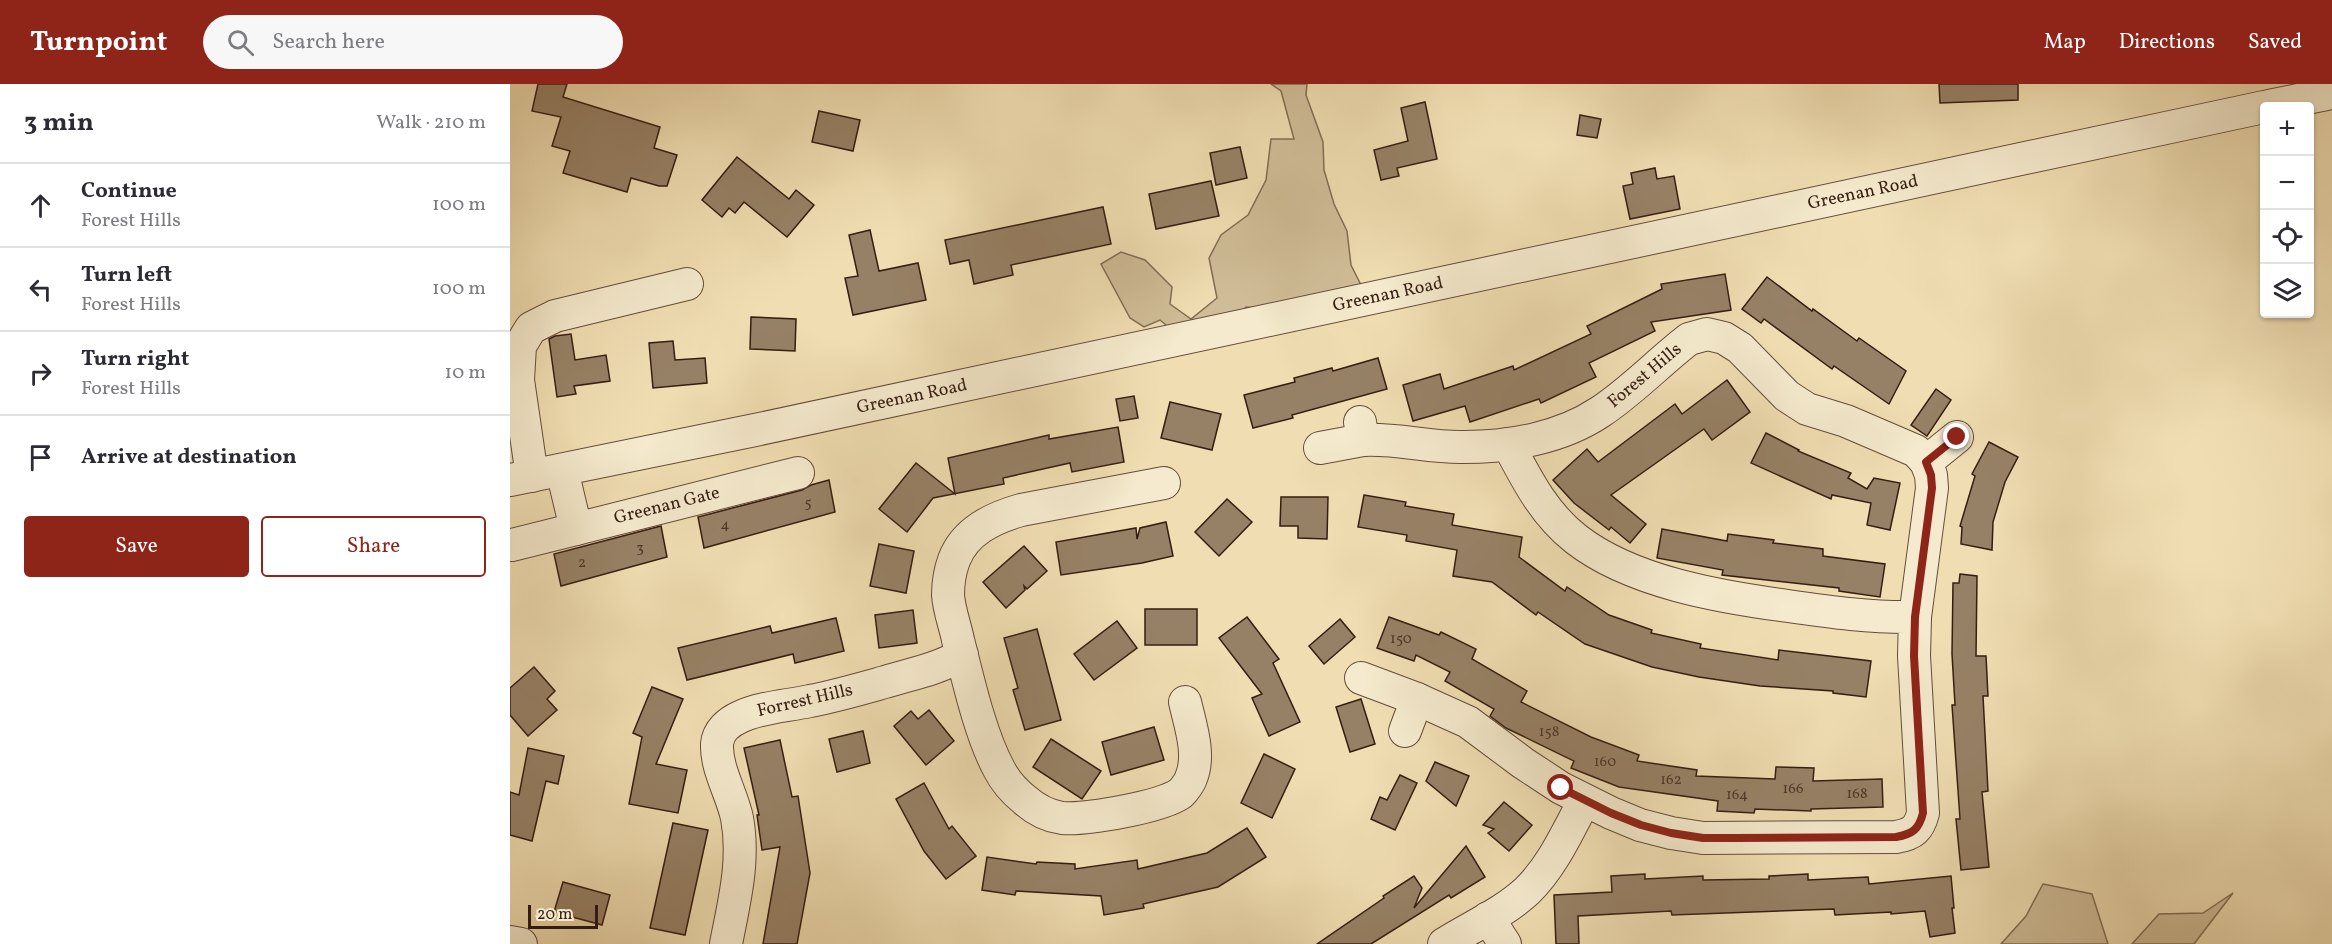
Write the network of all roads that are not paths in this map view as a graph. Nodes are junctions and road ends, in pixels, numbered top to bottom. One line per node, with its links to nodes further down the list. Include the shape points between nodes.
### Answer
1 (2332, 93): 2 (street, Greenan Road)
2 (2290, 102)
3 (2260, 108): 9 (street, Greenan Road)
4 (687, 284): 11 (street, via 555,316 531,328 520,346)
5 (1957, 437): 8 (street)
6 (1508, 444): 7 (street, Forest Hills, via 1441,447 1362,431); 8 (street, Forest Hills, via 1548,436 1581,423 1618,399 1689,339 1707,334 1740,348 1787,396 1808,409 1916,451); 15 (street, via 1531,488 1558,523 1577,540 1624,566 1700,592 1735,599 1881,618)
7 (1320, 448)
8 (1926, 462): 15 (street, via 1932,488)
9 (562, 470): 11 (street, Greenan Road); 13 (street)
10 (798, 473): 13 (street, Greenan Gate, via 761,496)
11 (521, 478)
12 (1164, 483): 16 (street, via 1021,510 983,525 967,539 949,578 948,598)
13 (576, 529): 14 (street, Greenan Gate)
14 (512, 545)
15 (1915, 617): 21 (street, via 1923,813 1919,826 1910,834 1703,838 1641,825)
16 (962, 654): 19 (street, via 984,733 999,770 1025,800 1041,812 1060,818 1123,811 1164,801 1181,792 1191,778 1194,760); 25 (street, Forrest Hills, via 921,672 760,711 724,727 717,741 719,758 737,818 740,850)
17 (1361, 678): 18 (street)
18 (1417, 699): 20 (street); 21 (street, via 1468,722)
19 (1185, 702)
20 (1405, 731)
21 (1584, 801): 22 (street, via 1542,873 1527,891)
22 (1488, 918): 26 (street); 27 (street)
23 (510, 942): 24 (street)
24 (521, 944)
25 (726, 944)
26 (1444, 944)
27 (1505, 944)

